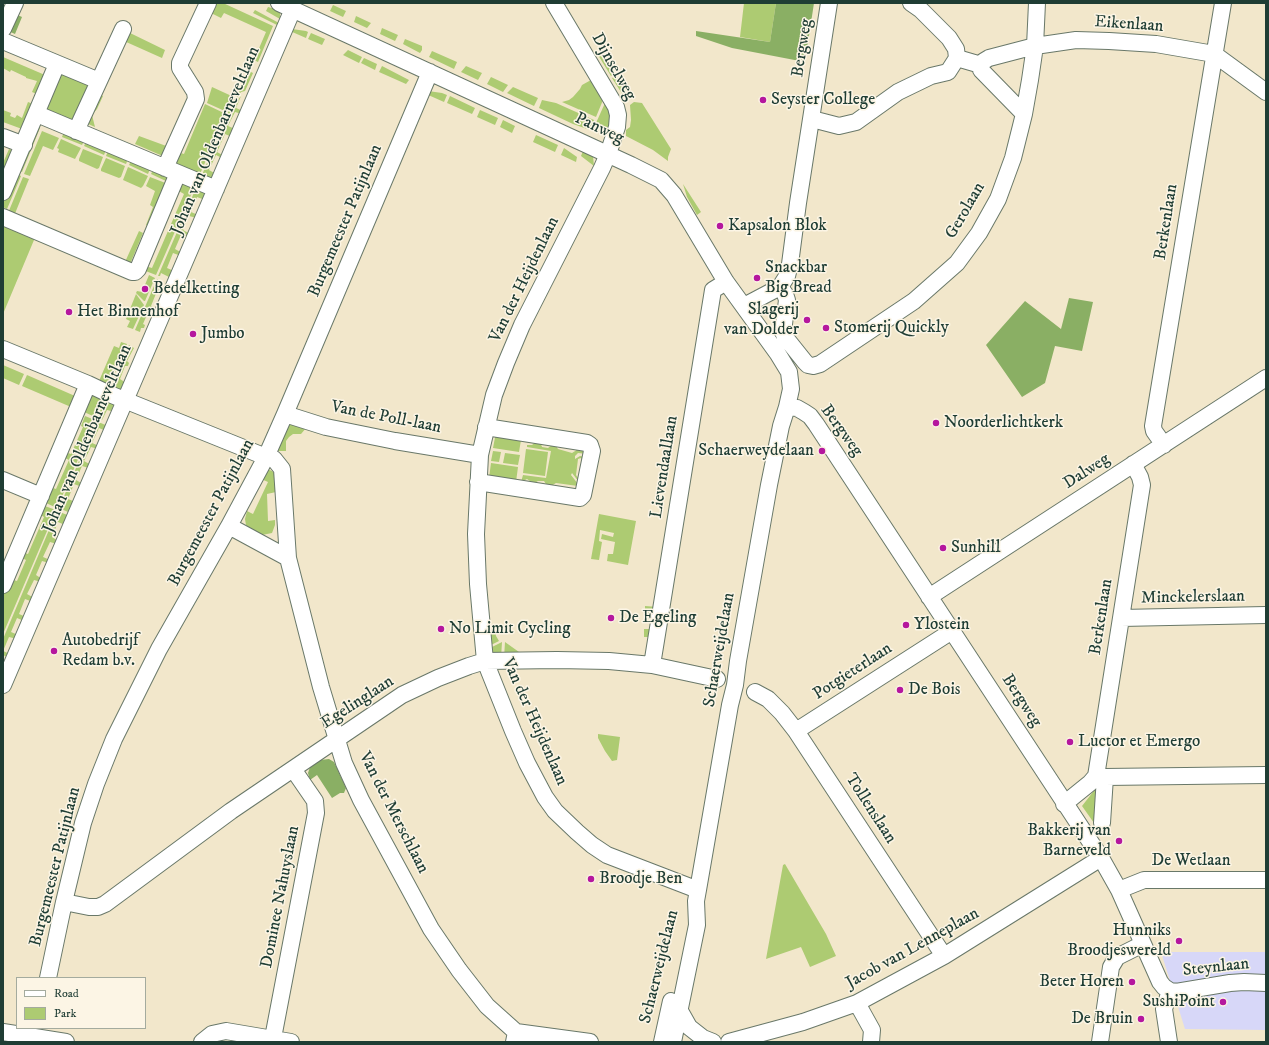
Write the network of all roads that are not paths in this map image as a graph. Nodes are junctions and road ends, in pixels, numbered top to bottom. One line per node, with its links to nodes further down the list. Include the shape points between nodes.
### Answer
1 (14, 3): 9 (street)
2 (208, 3): 27 (street, via 180,63 180,68 196,92 196,99)
3 (554, 3): 26 (street, Dijnselweg, via 616,107 617,127)
4 (829, 3): 22 (street, Bergweg)
5 (911, 3): 14 (street, via 949,38 956,49)
6 (1037, 3): 12 (street, Gerolaan)
7 (1223, 3): 13 (street, Berkenlaan)
8 (286, 6): 17 (street, Panweg); 28 (street, Johan van Oldenbarneveltlaan)
9 (3, 29)
10 (123, 29): 18 (street)
11 (3, 41): 15 (street)
12 (1034, 46): 13 (street, Eikenlaan, via 1076,40 1109,41 1156,44); 16 (street, Eikenlaan, via 988,58); 21 (street, Gerolaan)
13 (1214, 54): 19 (street, Eikenlaan); 41 (street, Berkenlaan, via 1153,426)
14 (957, 58): 16 (street); 22 (street, via 948,72 931,76 898,92 856,122 839,126)
15 (57, 64): 18 (street); 20 (street)
16 (981, 65): 21 (street, via 984,74)
17 (430, 72): 26 (street, Panweg); 39 (street, Burgemeester Patijnlaan)
18 (99, 81): 23 (street)
19 (1266, 92)
20 (36, 114): 23 (street); 25 (street)
21 (1024, 114): 32 (street, Gerolaan, via 1013,158 998,199 979,233 957,263 914,301 820,364 813,366 804,362 785,337 783,332 787,300)
22 (812, 119): 32 (street, Bergweg, via 790,264 787,276)
23 (76, 131): 27 (street)
24 (3, 137): 25 (street)
25 (24, 145): 29 (street)
26 (608, 154): 31 (street, Panweg, via 661,180 674,195); 40 (street, Van der Heijdenlaan, via 522,325 494,395)
27 (172, 170): 28 (street); 30 (street, via 135,272)
28 (216, 189): 37 (street, Johan van Oldenbarneveltlaan)
29 (3, 192)
30 (3, 217)
31 (726, 282): 33 (street, Panweg); 56 (street, Lievendaallaan, via 713,290)
32 (780, 287): 33 (street)
33 (744, 306): 38 (street, Panweg, via 789,372 791,389)
34 (3, 349): 36 (street, Van der Merschlaan)
35 (1266, 378): 41 (street, Dalweg)
36 (88, 384): 37 (street, Van der Merschlaan); 47 (street, Johan van Oldenbarneveltlaan)
37 (125, 400): 43 (street, Van der Merschlaan); 58 (street, Johan van Oldenbarneveltlaan)
38 (787, 407): 51 (street, Bergweg, via 798,408 816,424); 70 (street, Schaerweijdelaan, via 769,485)
39 (285, 414): 42 (street, Van de Poll-laan, via 326,427); 43 (street, Burgemeester Patijnlaan)
40 (486, 427): 42 (street, Van der Heijdenlaan); 46 (street, via 587,443 592,450 583,495 580,498)
41 (1164, 445): 44 (street, Dalweg)
42 (480, 455): 46 (street, Van der Heijdenlaan)
43 (266, 457): 48 (street, Burgemeester Patijnlaan); 49 (street, Van der Merschlaan, via 274,459 282,469)
44 (1133, 464): 51 (street, Dalweg); 53 (street, Berkenlaan, via 1142,485)
45 (3, 480): 47 (street)
46 (478, 482): 55 (street, Van der Heijdenlaan, via 476,534)
47 (41, 496): 50 (street, Johan van Oldenbarneveltlaan)
48 (229, 526): 49 (street); 71 (street, Burgemeester Patijnlaan, via 159,649 114,739 83,823)
49 (288, 558): 61 (street, Van der Merschlaan)
50 (3, 584)
51 (929, 597): 54 (street, Bergweg)
52 (1266, 615): 53 (street, Minckelerslaan)
53 (1120, 618): 64 (street, Berkenlaan)
54 (952, 630): 60 (street, Potgieterlaan); 65 (street, Bergweg)
55 (485, 661): 56 (street, Egelinglaan, via 568,660); 61 (street, Egelinglaan, via 438,678 402,695); 70 (street, Van der Heijdenlaan, via 527,763 555,811 592,845 607,855)
56 (652, 664): 57 (street, Egelinglaan)
57 (717, 679)
58 (3, 685)
59 (755, 692): 60 (street, Tollenslaan, via 768,699)
60 (796, 731): 73 (street, Tollenslaan)
61 (337, 739): 62 (street, Egelinglaan); 81 (street, Van der Merschlaan, via 344,763 361,800 431,929 487,1006)
62 (293, 769): 71 (street, Egelinglaan, via 231,811 105,904 89,907); 82 (street, Dominee Nahuyslaan, via 315,801 316,813)
63 (1266, 775): 64 (street)
64 (1100, 777): 65 (street); 66 (street, Berkenlaan)
65 (1064, 804): 67 (street, Bergweg)
66 (1102, 823)
67 (1101, 858): 69 (street, Bergweg); 73 (street, Jacob van Lenneplaan)
68 (1266, 880): 69 (street, De Wetlaan, via 1144,880)
69 (1119, 890): 72 (street, Bergweg)
70 (697, 896): 78 (street, Schaerweijdelaan, via 697,925); 88 (street, Schaerweijdelaan)
71 (64, 902): 74 (street, Burgemeester Patijnlaan)
72 (1143, 944): 76 (street, Bergweg, via 1160,982); 93 (street, via 1117,957 1112,967)
73 (944, 956): 77 (street, Jacob van Lenneplaan)
74 (48, 977)
75 (1266, 983): 76 (street, Steynlaan, via 1230,983)
76 (1170, 991): 94 (street, via 1164,1009)
77 (857, 1003): 83 (street, Jacob van Lenneplaan); 92 (street, via 872,1030)
78 (680, 1011): 89 (street, Schaerweijdelaan); 90 (street, via 689,1027)
79 (3, 1032): 80 (street)
80 (36, 1036): 84 (street)
81 (515, 1037): 87 (street)
82 (273, 1038): 85 (street, via 226,1031 212,1034); 86 (street)
83 (766, 1038): 91 (street, Jacob van Lenneplaan)
84 (66, 1042)
85 (202, 1042)
86 (291, 1042)
87 (590, 1042)
88 (662, 1042)
89 (673, 1042)
90 (713, 1042)
91 (729, 1042)
92 (871, 1042)
93 (1100, 1042)
94 (1169, 1042)

